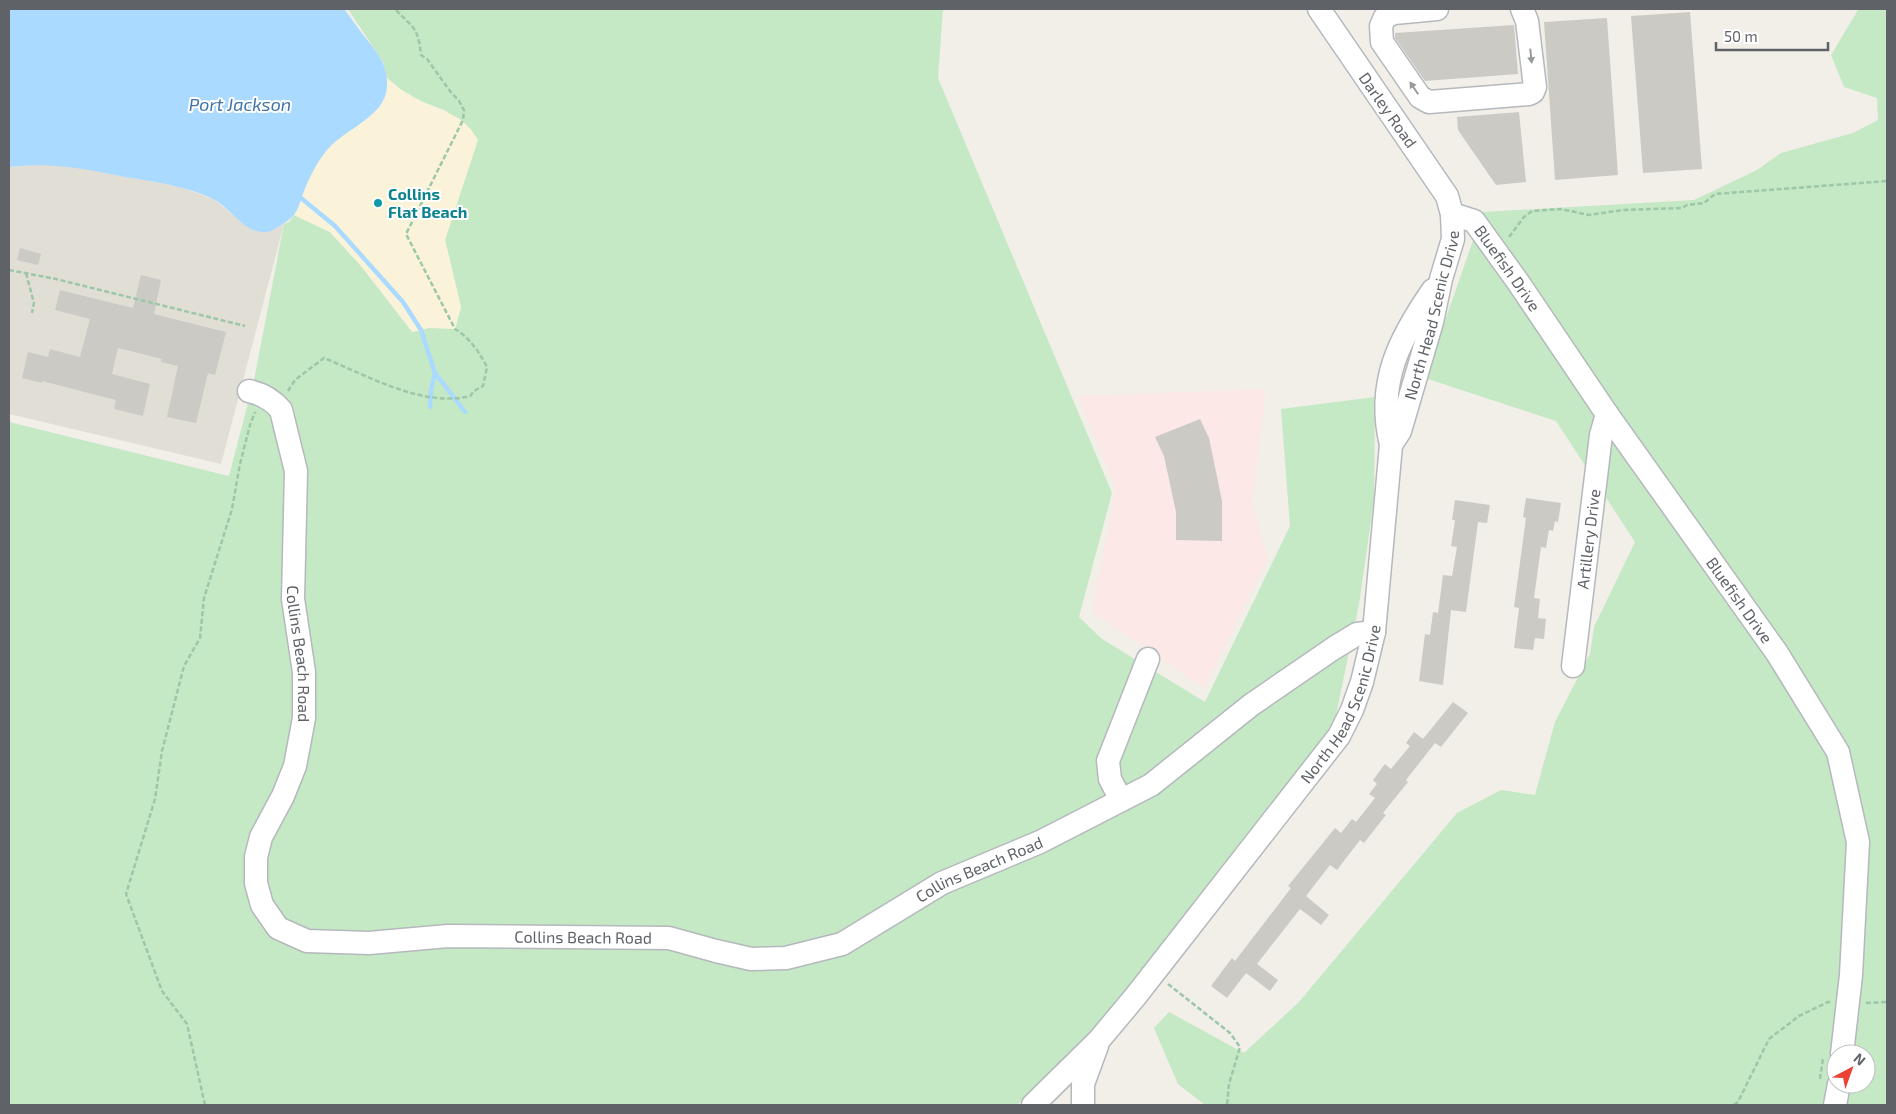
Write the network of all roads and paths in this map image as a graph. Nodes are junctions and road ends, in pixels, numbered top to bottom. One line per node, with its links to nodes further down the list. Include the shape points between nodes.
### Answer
1 (395, 9): 13 (path, via 413,24 422,55 464,110 463,120 406,234 455,329 463,334 488,367 483,386 460,399 424,397 324,358 296,380 286,393)
2 (1319, 9): 6 (street, Darley Road, via 1448,196)
3 (1437, 9): 4 (street, one-way to 3, via 1527,21 1533,92 1429,102 1420,97 1382,42 1380,26 1385,17 1394,13)
4 (1522, 9)
5 (1887, 182): 7 (path, via 1715,194 1704,203 1682,208 1622,210 1589,215 1561,210 1532,212)
6 (1452, 214): 7 (street, Bluefish Drive, via 1474,221); 15 (street, North Head Scenic Drive, via 1454,240 1400,431 1391,445)
7 (1494, 249): 14 (street, Bluefish Drive)
8 (9, 270): 9 (path)
9 (26, 273): 10 (path, via 34,303); 11 (path)
10 (32, 313)
11 (246, 326)
12 (256, 392): 13 (street); 23 (path, via 232,509 204,598 200,638 184,666 162,751 155,799 126,894 162,991 186,1024)
13 (280, 410): 18 (street, Collins Beach Road, via 296,471 293,599 304,672 304,718 295,766 261,837 256,857 256,883 262,905 278,928 292,935 307,941 369,942 448,936 669,938 751,959 786,958 842,944 942,883 1040,842)
14 (1607, 414): 17 (street, Artillery Drive, via 1601,435); 20 (street, Bluefish Drive, via 1777,654 1838,752 1858,842)
15 (1374, 632): 18 (street, Collins Beach Road, via 1356,634 1334,648 1251,705 1151,785); 21 (street, North Head Scenic Drive, via 1362,682 1339,736)
16 (1148, 659): 18 (street, via 1108,761 1110,779)
17 (1572, 666)
18 (1121, 800)
19 (1163, 981): 26 (path, via 1230,1033 1240,1047 1228,1084)
20 (1848, 1003): 22 (street, Bluefish Drive); 27 (path, via 1828,1002 1799,1016 1769,1039)
21 (1099, 1040): 24 (street, North Head Scenic Drive); 25 (street, via 1082,1084)
22 (1843, 1044)
23 (205, 1105)
24 (1033, 1105)
25 (1082, 1105)
26 (1228, 1105)
27 (1734, 1105)

